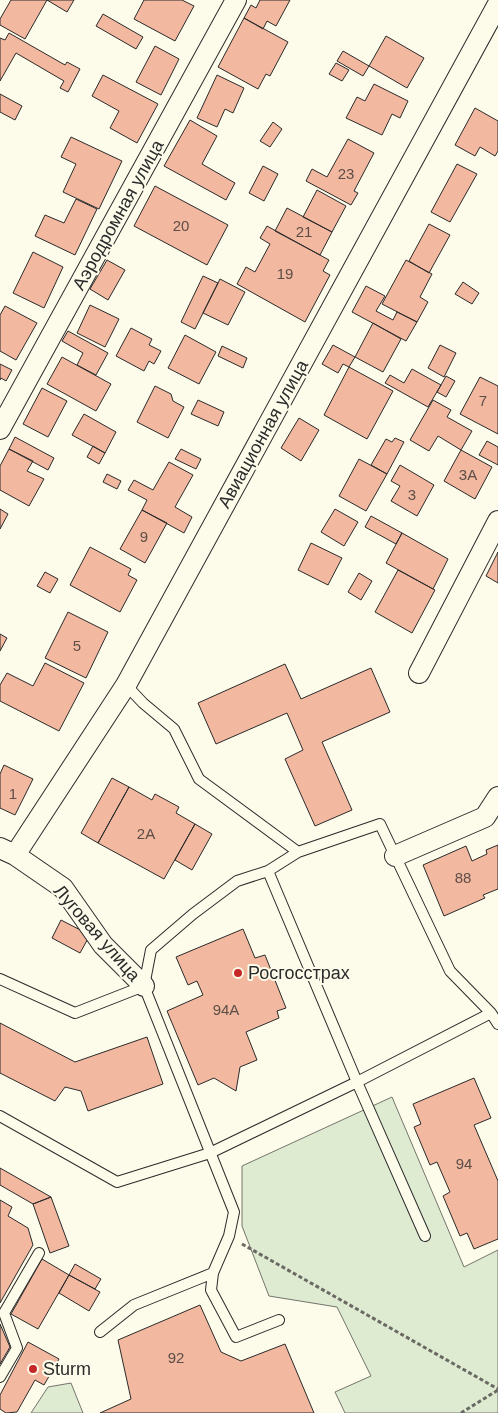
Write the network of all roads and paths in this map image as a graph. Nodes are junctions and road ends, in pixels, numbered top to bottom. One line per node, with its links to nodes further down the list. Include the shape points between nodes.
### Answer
1 (236, 0): 3 (street, Аэродромная улица)
2 (498, 4): 6 (street, Авиационная улица)
3 (0, 430)
4 (498, 521): 5 (street)
5 (419, 673)
6 (126, 685): 8 (street, Авиационная улица); 9 (lane, via 174,729 199,779)
7 (498, 797): 10 (street, via 485,817)
8 (8, 852): 13 (street, Луговая улица, via 63,888 103,945)
9 (298, 852): 10 (lane, via 380,824); 11 (lane)
10 (395, 856): 14 (lane, via 450,971)
11 (268, 870): 13 (lane, via 237,881 152,950); 16 (lane)
12 (0, 979): 13 (lane, via 75,1013)
13 (144, 986): 18 (lane)
14 (491, 1013): 15 (lane); 16 (lane)
15 (498, 1024)
16 (357, 1082): 18 (lane); 20 (lane)
17 (0, 1116): 18 (lane, via 117,1182)
18 (210, 1153): 19 (lane, via 234,1212)
19 (229, 1236): 22 (lane); 26 (path)
20 (425, 1236)
21 (39, 1253): 25 (lane, via 4,1313 17,1348)
22 (213, 1273): 23 (lane, via 211,1290 236,1337); 24 (lane, via 134,1305)
23 (280, 1320)
24 (100, 1332)
25 (0, 1377)
26 (498, 1389): 27 (path)
27 (461, 1413)

